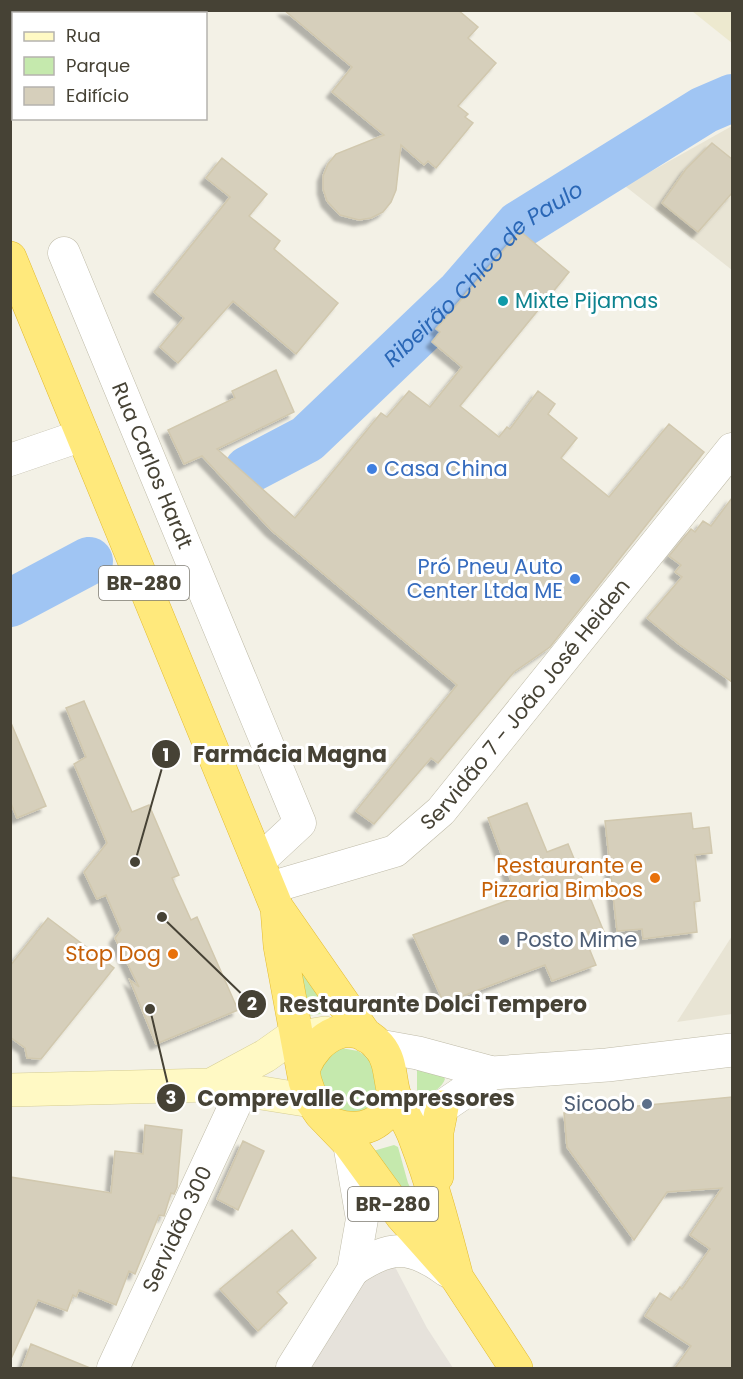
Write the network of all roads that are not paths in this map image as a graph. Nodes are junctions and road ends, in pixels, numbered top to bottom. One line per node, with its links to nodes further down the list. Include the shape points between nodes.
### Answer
1 (64, 253): 6 (street, Rua Carlos Hardt, via 300,823)
2 (10, 258): 3 (highway, BR-280)
3 (83, 435): 5 (street); 6 (highway, BR-280)
4 (732, 449): 6 (street, Servidão 7 - João José Heiden, via 441,811 416,836 395,851)
5 (10, 460)
6 (268, 886): 7 (highway, BR-280); 9 (highway, BR-280)
7 (360, 1038): 9 (main road); 10 (street); 15 (highway, via 388,1061)
8 (732, 1050): 10 (street, via 607,1065)
9 (301, 1051): 11 (main road, via 284,1041); 13 (highway)
10 (492, 1073): 14 (street)
11 (227, 1087): 12 (main road); 13 (main road); 20 (street, Servidão 300)
12 (10, 1090)
13 (312, 1101): 16 (highway)
14 (442, 1107): 15 (street); 17 (highway, via 437,1132)
15 (401, 1108): 16 (street); 17 (highway, BR-280)
16 (349, 1132): 18 (street, via 362,1219); 19 (highway, BR-280, via 407,1222)
17 (437, 1205): 19 (highway, BR-280)
18 (353, 1270): 19 (street, via 380,1254 401,1250 430,1258); 21 (street)
19 (457, 1278): 22 (highway, BR-280)
20 (113, 1368)
21 (292, 1368)
22 (516, 1368)

